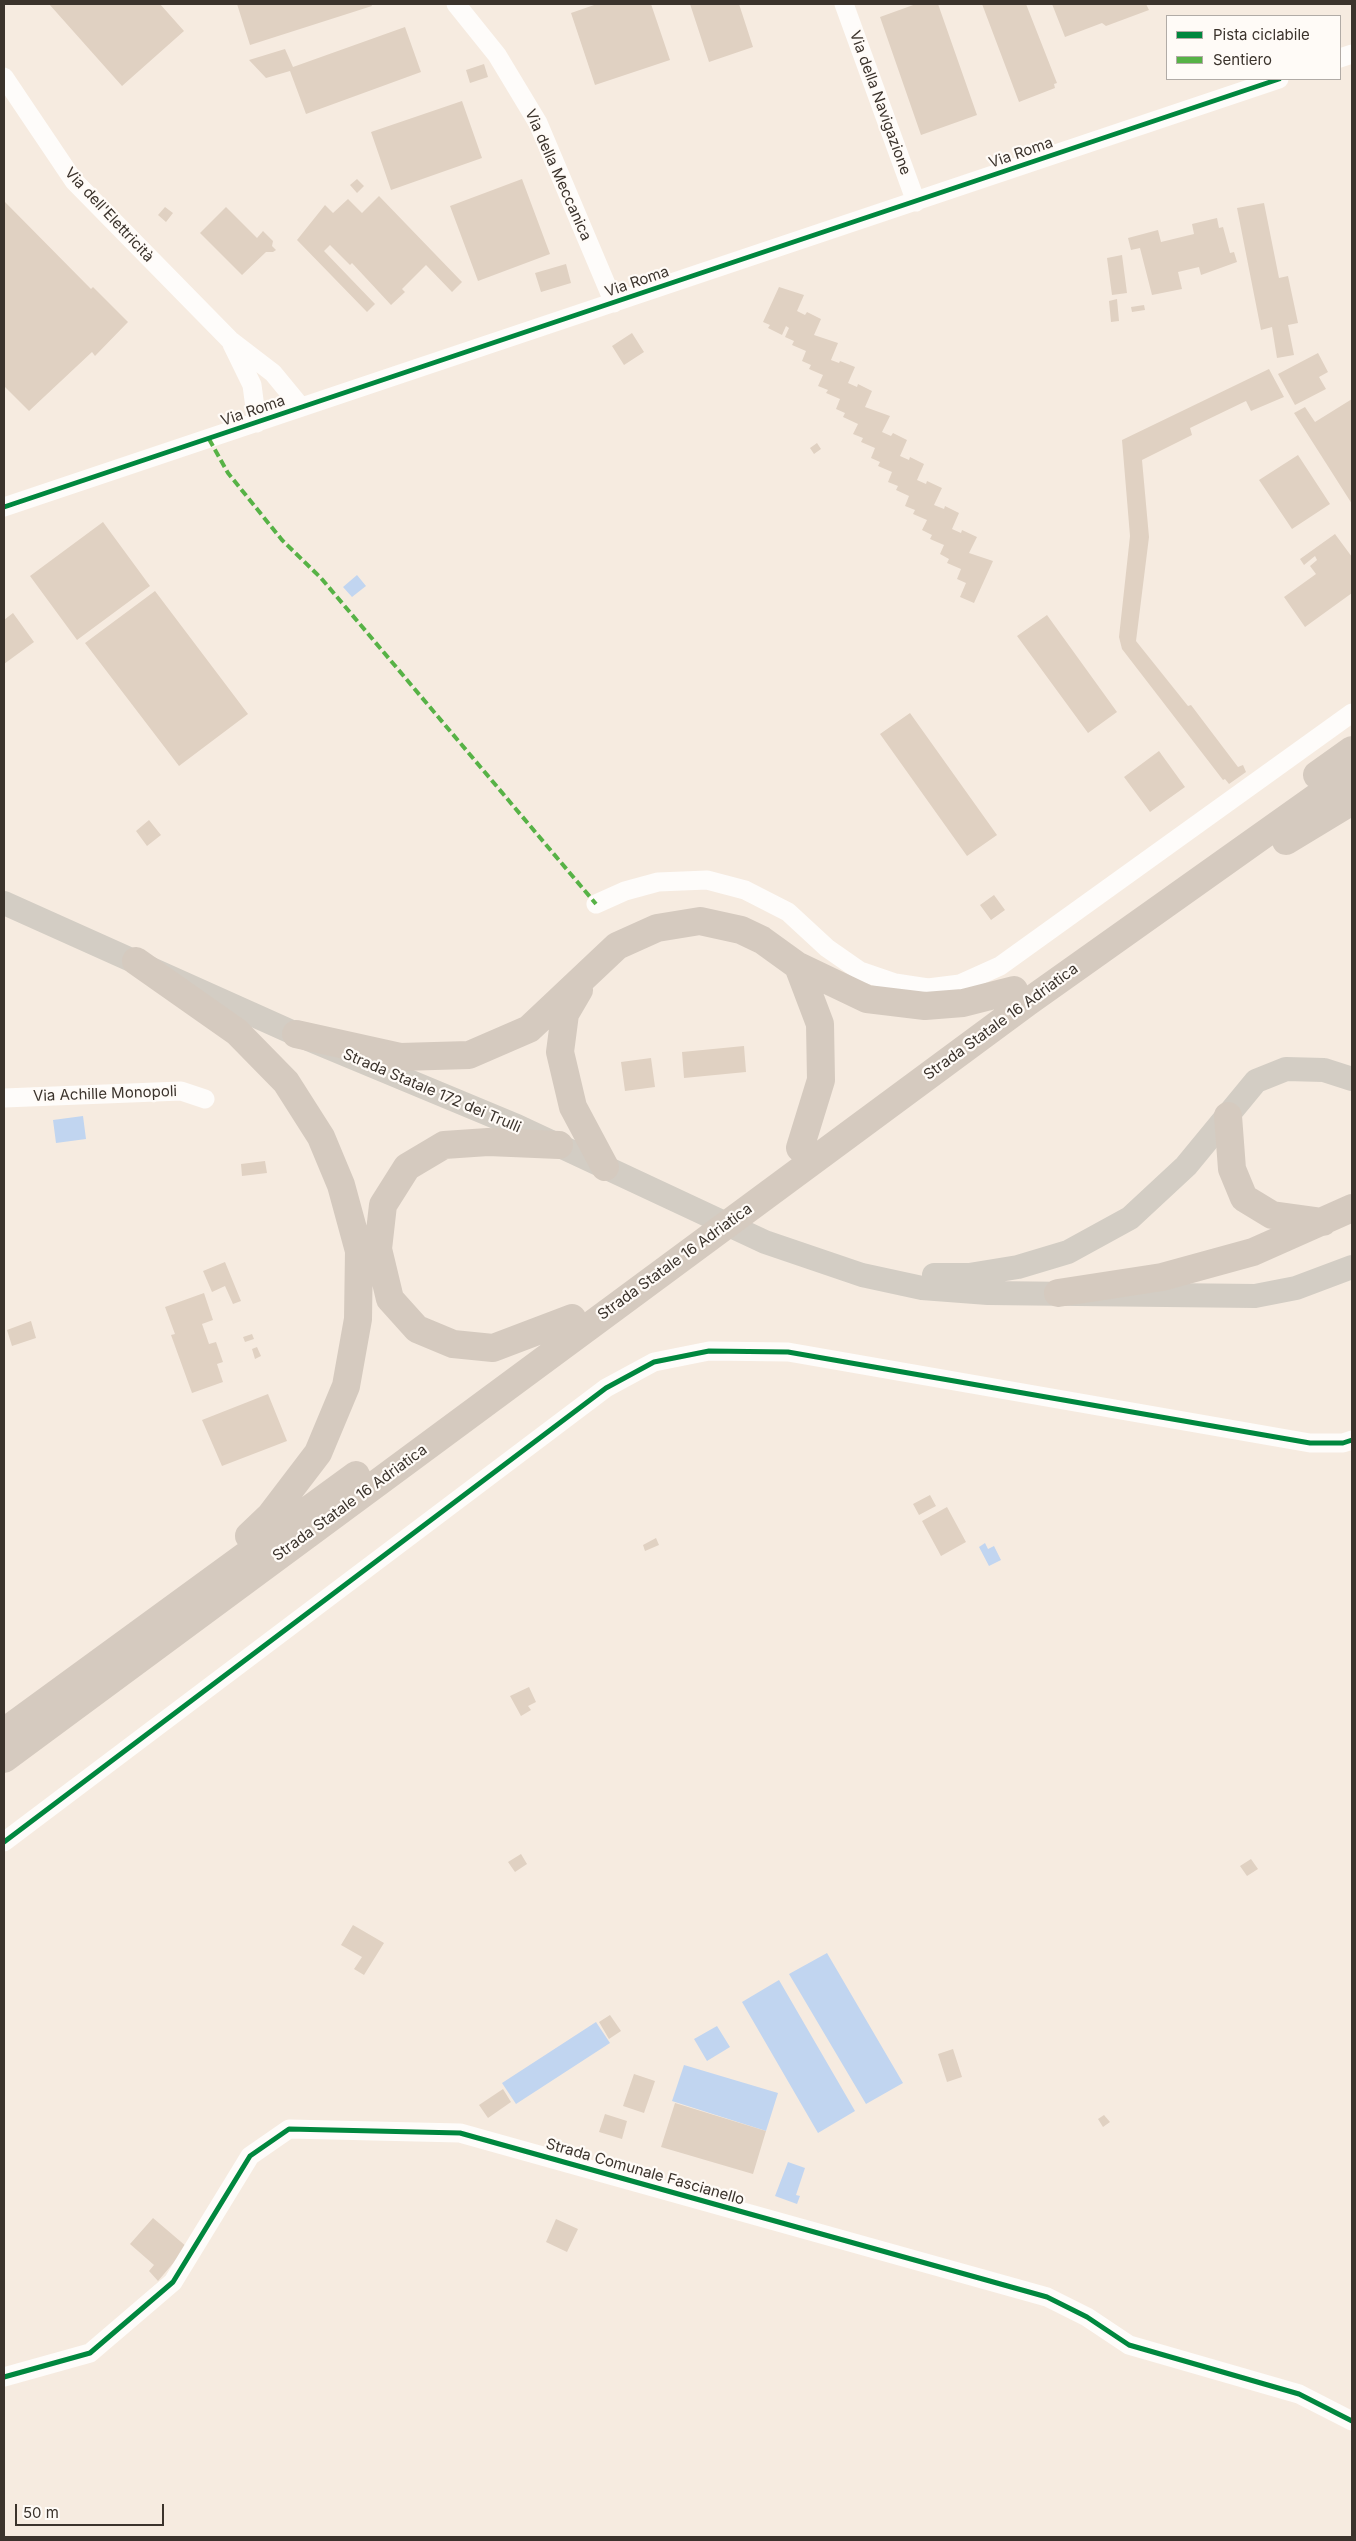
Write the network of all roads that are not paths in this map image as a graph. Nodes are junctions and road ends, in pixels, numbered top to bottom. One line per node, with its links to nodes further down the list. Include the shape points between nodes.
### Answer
1 (456, 4): 6 (street, Via della Meccanica, via 497,56 538,123)
2 (844, 4): 5 (street, Via della Navigazione)
3 (4, 78): 7 (street, Via dell'Elettricità, via 74,181)
4 (1276, 80): 5 (street, Via Roma)
5 (916, 202): 6 (street, Via Roma)
6 (614, 303): 8 (street, Via Roma)
7 (230, 340): 8 (street, Via dell'Elettricità, via 272,373); 9 (street, Via dell'Elettricità, via 252,384)
8 (301, 407): 9 (street, Via Roma)
9 (257, 423): 10 (street, Via Roma)
10 (4, 506)
11 (1352, 713): 17 (street, via 1000,966 960,984 928,988 895,983 860,971 827,948 788,912 745,890 707,880 658,882 625,891)
12 (1352, 750): 22 (highway, Strada Statale 16 Adriatica)
13 (1352, 772): 24 (highway, Strada Statale 16 Adriatica)
14 (1352, 801): 24 (highway)
15 (4, 892): 18 (main road)
16 (4, 903): 18 (main road, Strada Statale 172 dei Trulli)
17 (596, 904)
18 (48, 923): 19 (main road, Strada Statale 172 dei Trulli)
19 (136, 961): 23 (main road, Strada Statale 172 dei Trulli); 39 (highway, via 237,1032 286,1082 321,1137 341,1185 359,1251 358,1319 346,1386 318,1453 270,1516)
20 (798, 966): 21 (highway, via 762,940 741,930 700,921 657,928 617,946); 22 (highway, via 867,999 925,1006 963,1003); 30 (highway, via 820,1024 822,1080)
21 (590, 972): 23 (highway, via 529,1029 469,1055 400,1057); 31 (highway, via 565,1014 560,1052 572,1107)
22 (1014, 990): 30 (highway, Strada Statale 16 Adriatica)
23 (296, 1034): 29 (main road, Strada Statale 172 dei Trulli)
24 (983, 1034): 41 (highway, Strada Statale 16 Adriatica)
25 (1352, 1079): 28 (main road, via 1324,1070 1286,1069 1256,1081)
26 (4, 1098): 27 (street, Via Achille Monopoli, via 180,1090)
27 (205, 1099)
28 (1228, 1116): 33 (highway, via 1232,1170 1244,1198 1272,1214); 35 (main road, via 1186,1166 1130,1218 1068,1252 1018,1267 970,1274)
29 (559, 1145): 31 (main road, Strada Statale 172 dei Trulli); 37 (highway, via 488,1142 444,1145 407,1167 383,1205 378,1249 390,1298 417,1330 453,1344 493,1348)
30 (800, 1148): 37 (highway, Strada Statale 16 Adriatica)
31 (605, 1167): 35 (main road, Strada Statale 172 dei Trulli, via 765,1242)
32 (1352, 1208): 33 (highway)
33 (1323, 1222): 36 (highway, via 1253,1252 1162,1277)
34 (1352, 1267): 36 (main road, via 1296,1288 1255,1296)
35 (862, 1275): 36 (main road, via 922,1288)
36 (1058, 1294)
37 (572, 1318): 39 (highway, Strada Statale 16 Adriatica)
38 (1352, 1440): 42 (street, via 1310,1443 788,1352 709,1351 654,1362 606,1388)
39 (156, 1620): 40 (highway, Strada Statale 16 Adriatica)
40 (4, 1732)
41 (4, 1759)
42 (4, 1842)
43 (4, 2377): 44 (street, Strada Comunale Fascianello, via 90,2353 173,2282 250,2156 289,2129 460,2133 1047,2297 1087,2317 1129,2345 1299,2394)
44 (1352, 2422)

